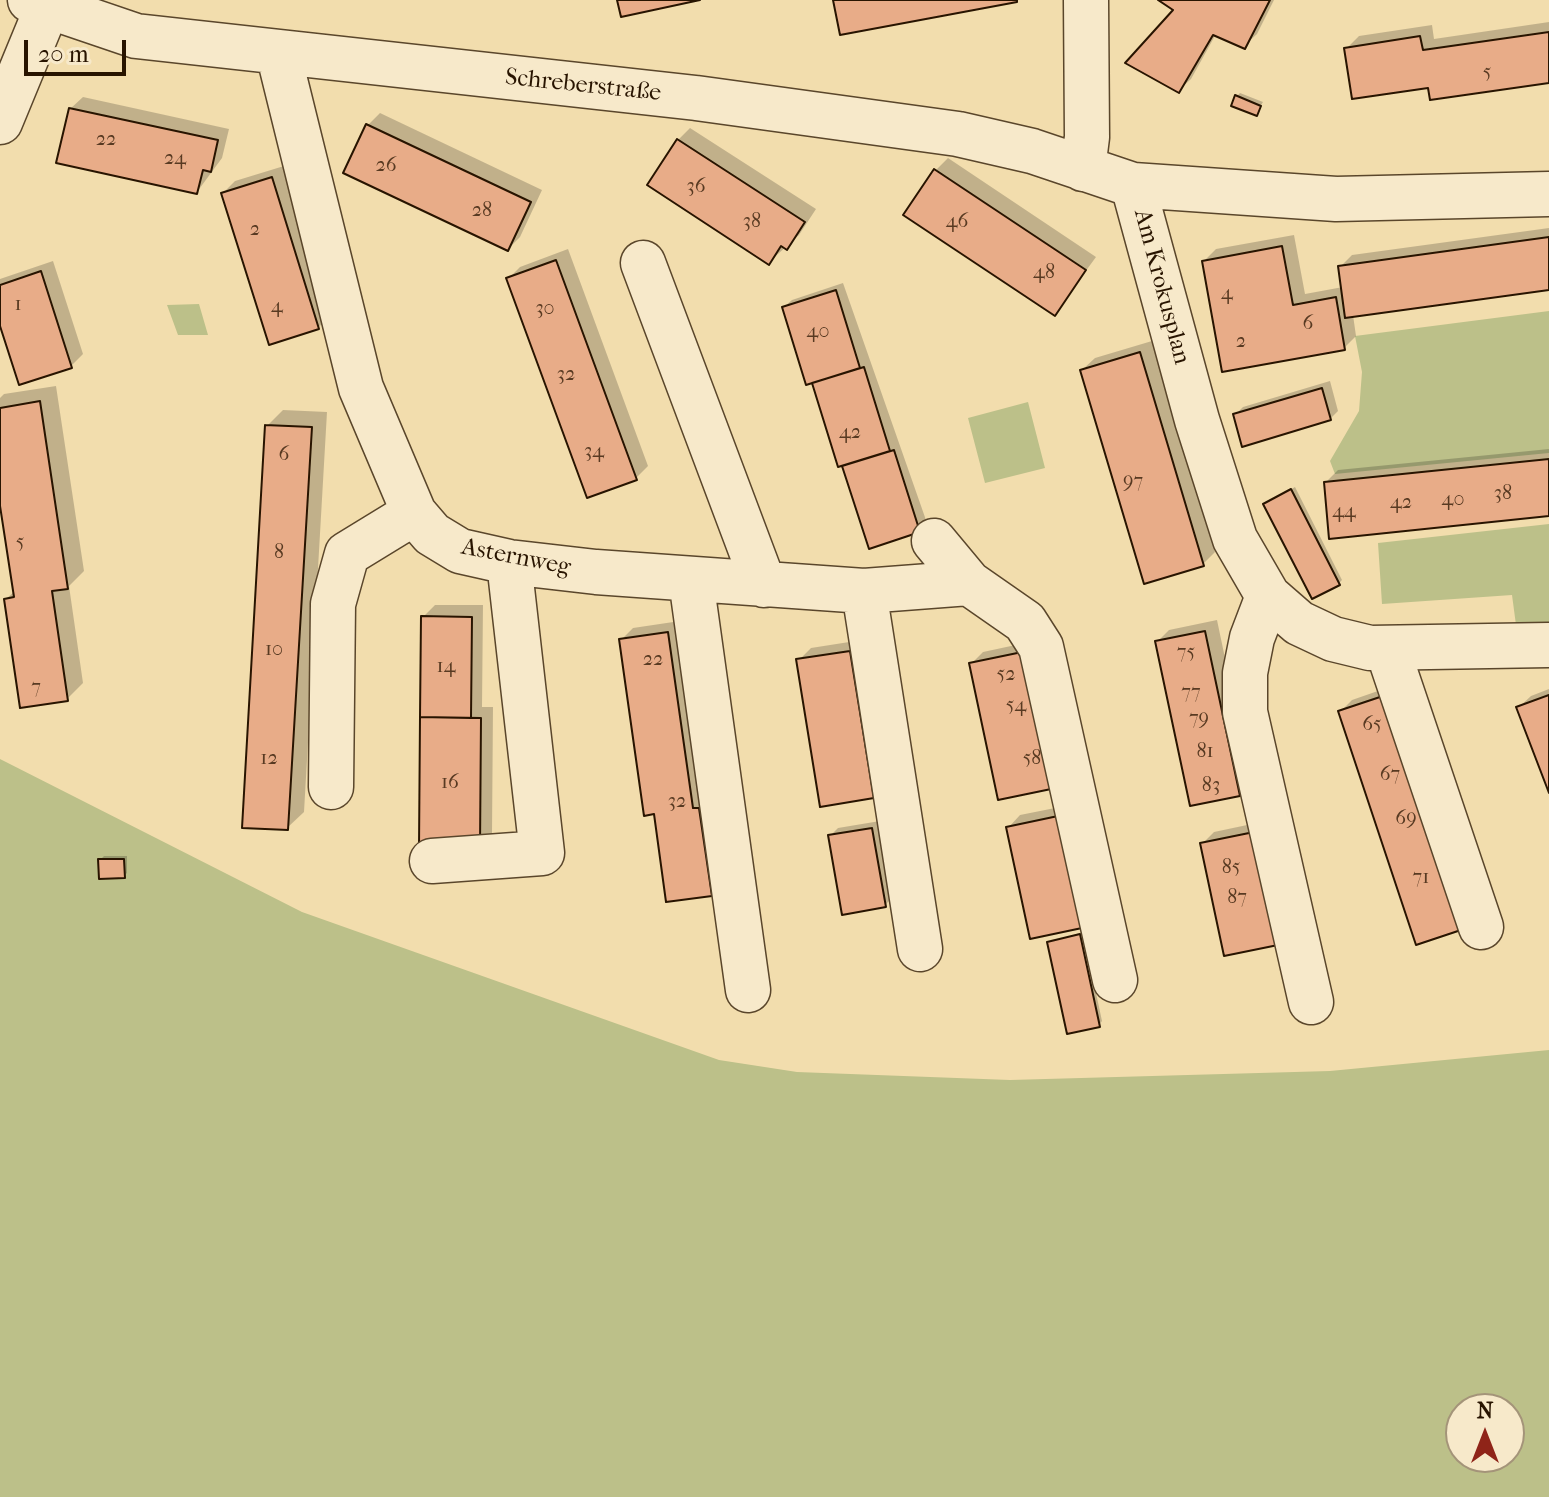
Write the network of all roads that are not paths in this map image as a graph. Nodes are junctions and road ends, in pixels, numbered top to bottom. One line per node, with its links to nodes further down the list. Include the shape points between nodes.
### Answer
1 (1086, 0): 5 (street)
2 (38, 4): 3 (street, Schreberstraße, via 136,36); 4 (street)
3 (278, 52): 5 (street, Schreberstraße, via 696,98 958,134); 9 (street, Asternweg, via 361,388)
4 (0, 122)
5 (1083, 169): 6 (street, Schreberstraße)
6 (1133, 185): 7 (street, Am Krokusplan, via 1336,199); 16 (street, Am Krokusplan, via 1235,539)
7 (1549, 194)
8 (643, 263): 14 (street)
9 (414, 513): 11 (street, Asternweg, via 432,534 460,551); 19 (street, via 347,554 333,604)
10 (934, 541): 13 (street)
11 (509, 562): 12 (street, Asternweg); 20 (street, via 542,853)
12 (691, 580): 14 (street, Asternweg); 24 (street)
13 (969, 583): 15 (street, Asternweg); 23 (street, via 1025,622 1041,647)
14 (764, 585): 15 (street, Asternweg)
15 (864, 591): 22 (street)
16 (1268, 596): 18 (street, Am Krokusplan, via 1299,623 1333,639); 25 (street, via 1245,673 1245,712)
17 (1549, 645): 18 (street, Am Krokusplan)
18 (1387, 648): 21 (street)
19 (331, 787)
20 (432, 861)
21 (1481, 927)
22 (920, 949)
23 (1115, 980)
24 (748, 990)
25 (1311, 1002)

